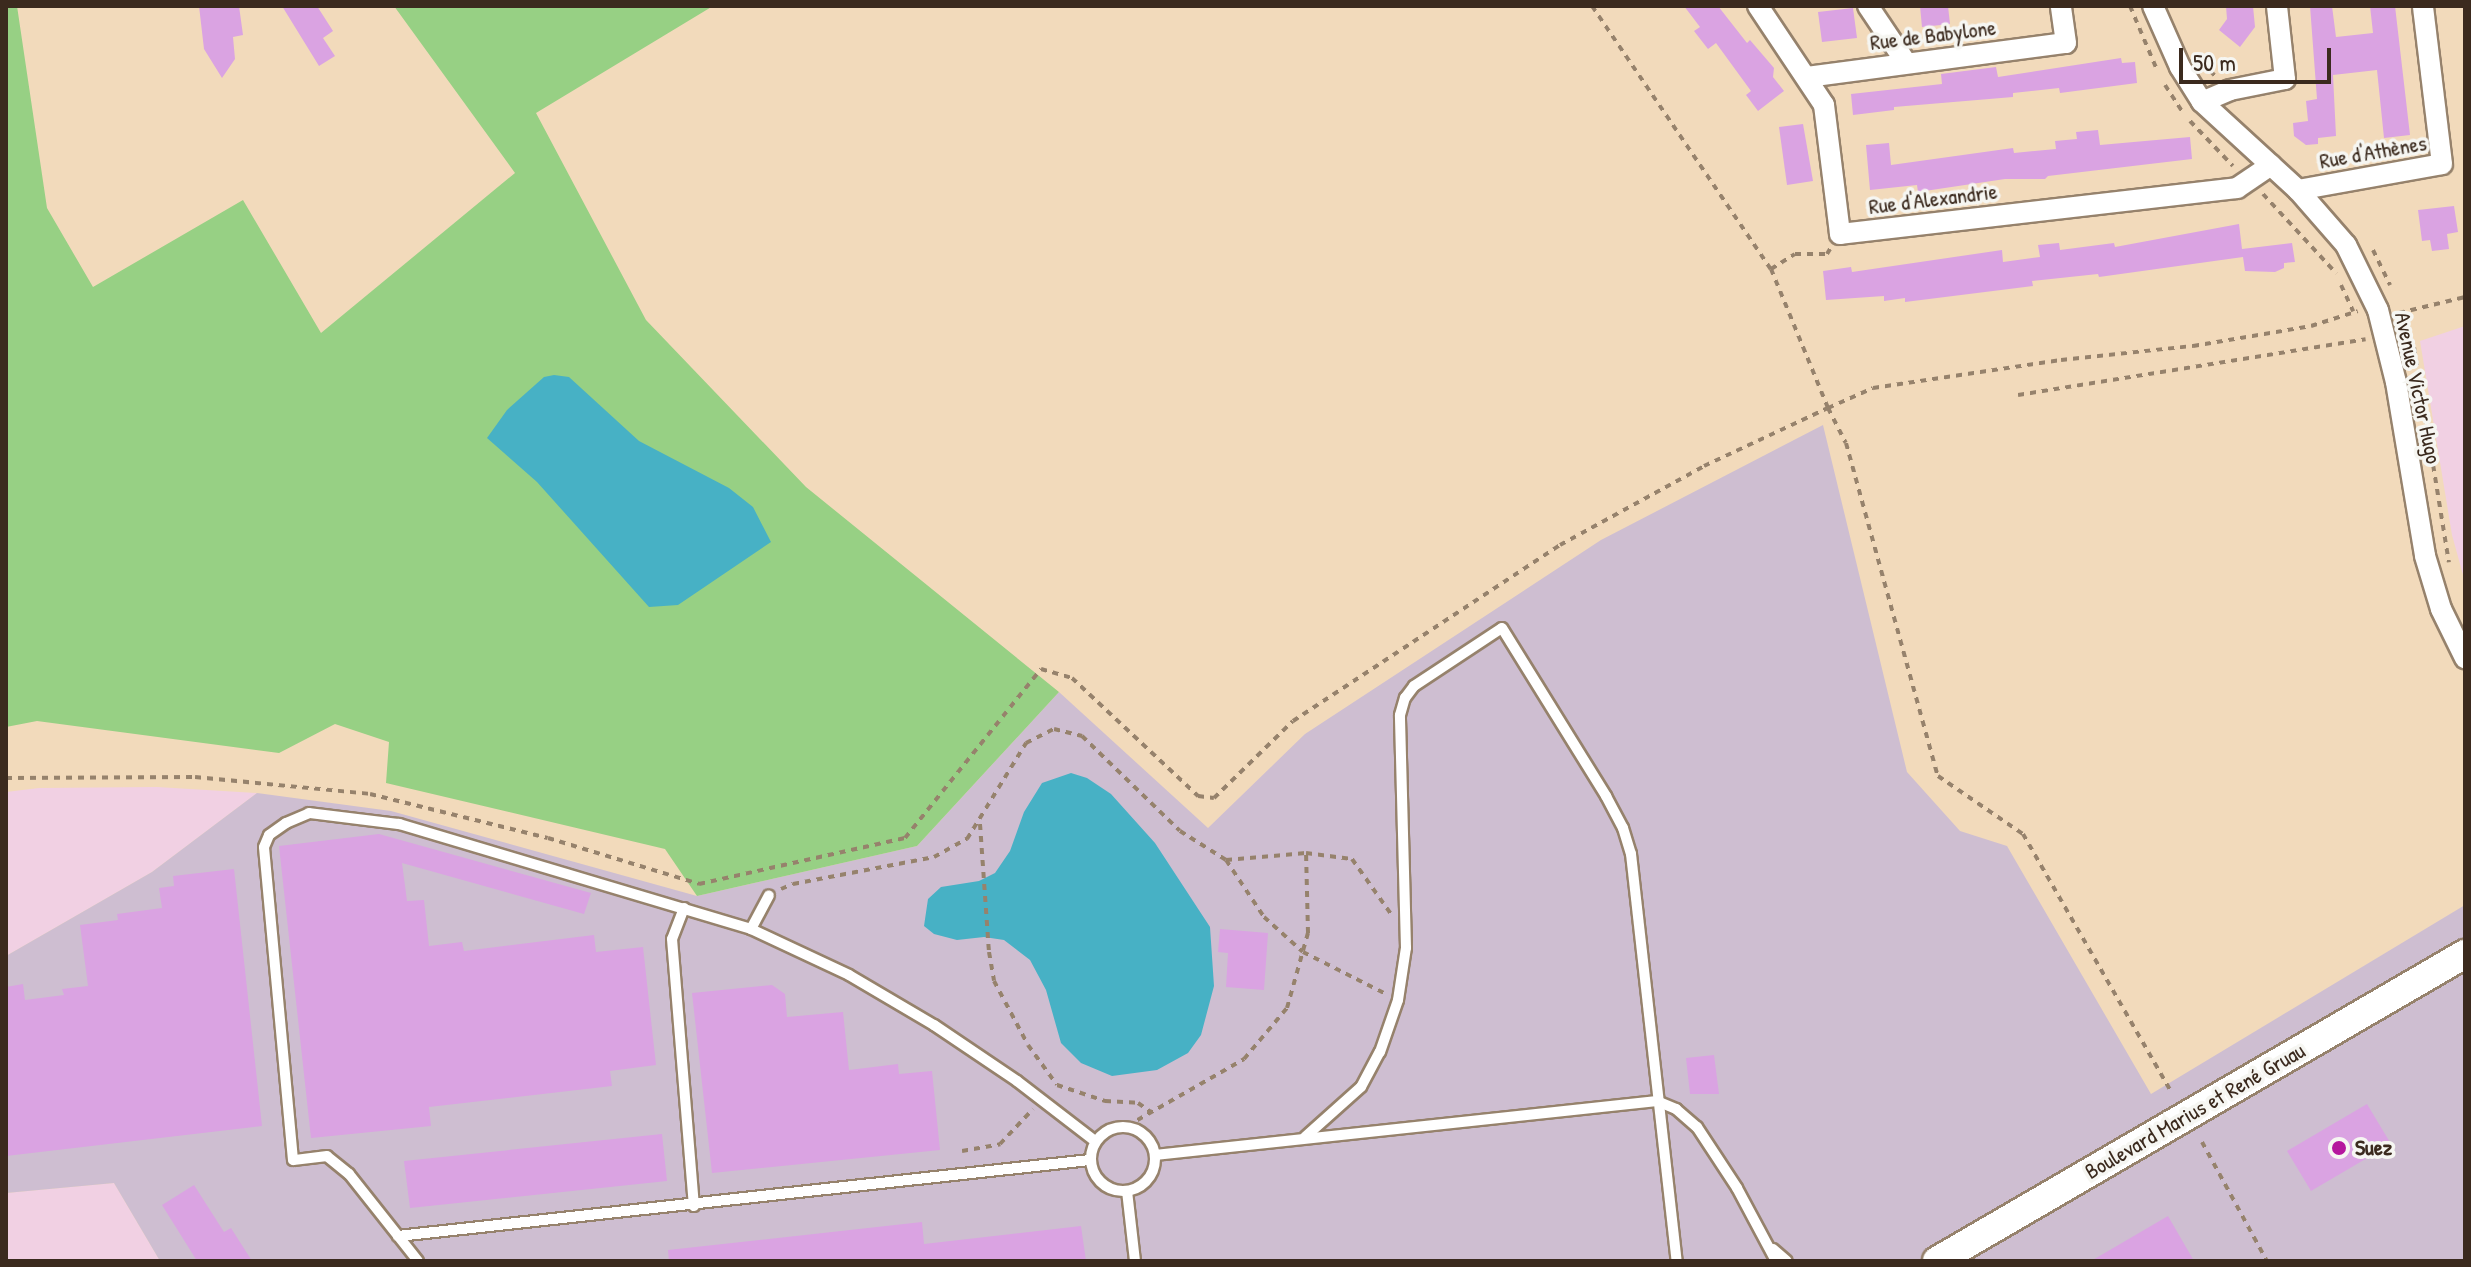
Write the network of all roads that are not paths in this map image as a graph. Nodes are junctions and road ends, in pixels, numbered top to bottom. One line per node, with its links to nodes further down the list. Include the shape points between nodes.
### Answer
1 (1758, 6): 8 (street, Rue d'Alexandrie)
2 (1868, 6): 7 (street)
3 (2061, 6): 7 (street, Rue de Babylone, via 2066,43)
4 (2153, 6): 9 (street, Avenue Victor Hugo)
5 (2277, 6): 9 (street, via 2285,79 2230,90)
6 (2423, 6): 11 (street, Rue d'Athènes, via 2442,164)
7 (1905, 61): 8 (street, Rue de Babylone)
8 (1807, 77): 10 (street, Rue d'Alexandrie, via 1824,105 1840,234 2237,188)
9 (2202, 102): 10 (street, Avenue Victor Hugo)
10 (2271, 165): 11 (street, Avenue Victor Hugo)
11 (2298, 190): 12 (street, Avenue Victor Hugo, via 2346,245 2378,310 2425,556 2441,609)
12 (2465, 658)
13 (769, 895): 15 (lane)
14 (684, 908): 15 (lane); 23 (lane, via 672,939); 24 (lane, via 399,824 309,813 269,835 264,847 293,1160 327,1156 349,1174)
15 (751, 929): 19 (lane, via 886,996)
16 (2461, 955): 31 (main road, Boulevard Marius et René Gruau)
17 (1657, 1101): 18 (lane); 18 (lane, via 1631,854 1623,828 1502,628 1414,686 1405,698 1400,715 1406,948 1398,1000 1361,1087); 25 (lane, via 1697,1127); 28 (lane)
18 (1305, 1137): 20 (lane)
19 (1095, 1141): 20 (lane, via 1109,1129 1127,1126 1146,1136); 21 (lane)
20 (1155, 1155): 22 (lane, via 1145,1182)
21 (1090, 1160): 22 (lane, via 1106,1187); 23 (lane)
22 (1127, 1191): 27 (lane)
23 (694, 1206): 24 (lane)
24 (398, 1236): 26 (lane)
25 (1772, 1247): 29 (lane); 30 (lane)
26 (418, 1261)
27 (1135, 1261)
28 (1677, 1261)
29 (1776, 1261)
30 (1787, 1261)
31 (1937, 1261)

